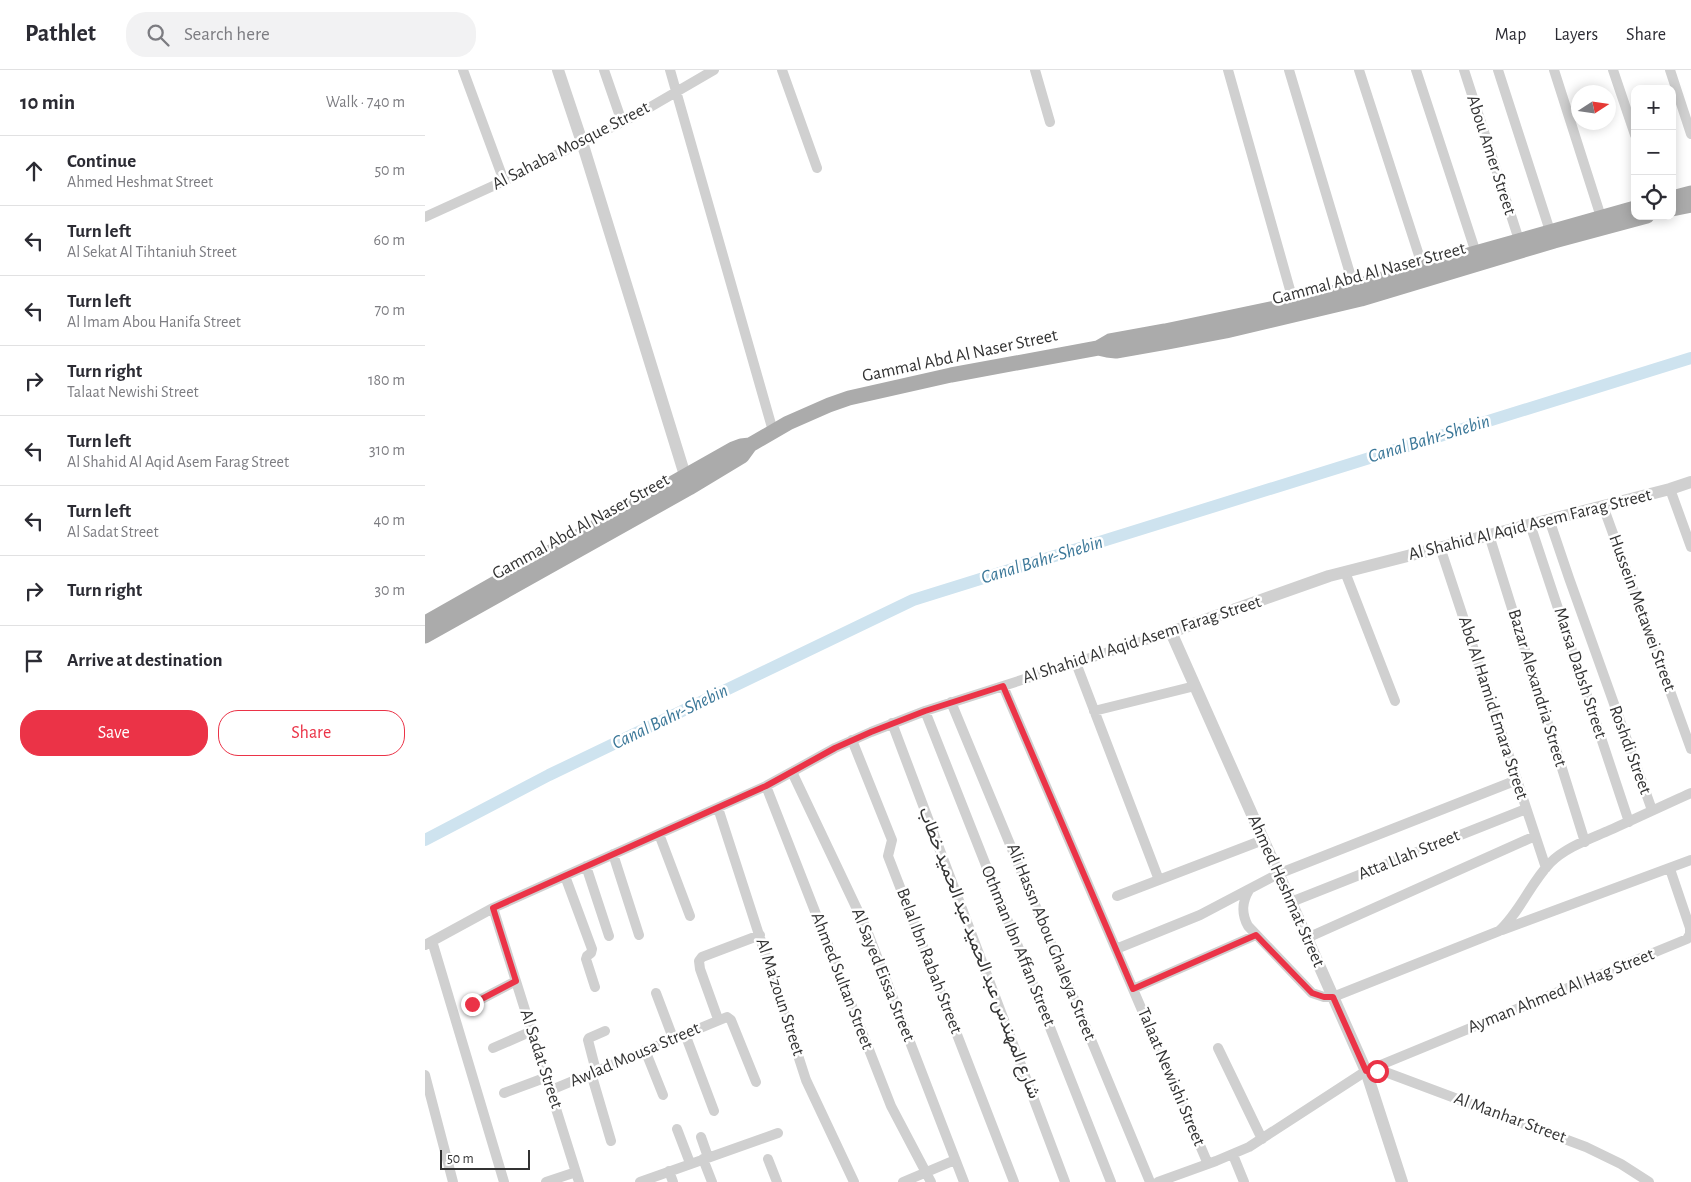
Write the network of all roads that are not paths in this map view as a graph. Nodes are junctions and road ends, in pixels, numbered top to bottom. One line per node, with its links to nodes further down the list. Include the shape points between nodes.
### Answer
1 (463, 70): 26 (street)
2 (557, 70): 24 (street)
3 (604, 70): 20 (street)
4 (670, 70): 18 (street)
5 (714, 70): 18 (street, Al Sahaba Mosque Street)
6 (782, 70): 25 (street)
7 (1035, 70): 21 (street)
8 (1228, 70): 40 (street)
9 (1289, 70): 39 (street)
10 (1359, 70): 38 (street)
11 (1416, 70): 37 (street)
12 (1464, 70): 36 (street, Abou Amer Street)
13 (1498, 70): 35 (street)
14 (1553, 70): 33 (street)
15 (1613, 70): 22 (street)
16 (1670, 70): 17 (street)
17 (1673, 85)
18 (677, 91): 20 (street, Al Sahaba Mosque Street); 42 (street)
19 (1676, 101): 23 (street)
20 (622, 122): 24 (street, Al Sahaba Mosque Street)
21 (1050, 122)
22 (1633, 130)
23 (1691, 134)
24 (582, 142): 26 (street, Al Sahaba Mosque Street); 43 (street)
25 (817, 168)
26 (504, 181): 32 (street, Al Sahaba Mosque Street)
27 (1691, 193): 28 (main road)
28 (1676, 197)
29 (1691, 204): 31 (main road)
30 (1631, 209): 33 (main road, Gammal Abd Al Naser Street)
31 (1676, 209)
32 (425, 217)
33 (1601, 217): 35 (main road, Gammal Abd Al Naser Street)
34 (1632, 220): 38 (main road, Gammal Abd Al Naser Street)
35 (1550, 231): 36 (main road, Gammal Abd Al Naser Street)
36 (1519, 240): 37 (main road, Gammal Abd Al Naser Street)
37 (1476, 253): 38 (main road, Gammal Abd Al Naser Street)
38 (1425, 274): 39 (main road, Gammal Abd Al Naser Street); 41 (main road, Gammal Abd Al Naser Street, via 1361,299 1226,331 1116,350)
39 (1354, 287): 40 (main road, Gammal Abd Al Naser Street)
40 (1294, 304): 41 (main road, Gammal Abd Al Naser Street, via 1110,341)
41 (1098, 348): 42 (main road, Gammal Abd Al Naser Street, via 871,393 829,405)
42 (773, 431): 43 (main road, Gammal Abd Al Naser Street, via 750,445 733,449)
43 (687, 482): 53 (main road, Gammal Abd Al Naser Street); 55 (main road, Gammal Abd Al Naser Street)
44 (1691, 482): 45 (street, Al Shahid Al Aqid Asem Farag Street)
45 (1670, 489): 46 (street, Al Shahid Al Aqid Asem Farag Street); 51 (street)
46 (1603, 506): 47 (street, Al Shahid Al Aqid Asem Farag Street); 65 (street, Hussein Metawei Street)
47 (1549, 519): 48 (street, Al Shahid Al Aqid Asem Farag Street); 72 (street, Roshdi Street)
48 (1530, 524): 49 (street, Al Shahid Al Aqid Asem Farag Street); 73 (street, Marsa Dabsh Street)
49 (1489, 535): 50 (street, Al Shahid Al Aqid Asem Farag Street); 77 (street, Bazar Alexandria Street)
50 (1440, 547): 52 (street, Al Shahid Al Aqid Asem Farag Street); 67 (street, Abd Al Hamid Emara Street)
51 (1691, 547)
52 (1345, 572): 54 (street, Al Shahid Al Aqid Asem Farag Street); 59 (street)
53 (425, 623)
54 (1171, 632): 56 (street, Al Shahid Al Aqid Asem Farag Street); 58 (street, Ahmed Heshmat Street)
55 (425, 636)
56 (1076, 662): 57 (street, Al Shahid Al Aqid Asem Farag Street); 62 (street)
57 (1003, 686): 60 (street, Al Shahid Al Aqid Asem Farag Street); 98 (street, Talaat Newishi Street)
58 (1195, 686): 62 (street); 76 (street, Ahmed Heshmat Street)
59 (1395, 701)
60 (951, 702): 61 (street, Al Shahid Al Aqid Asem Farag Street); 152 (street, Ali Hassn Abou Ghaleya Street)
61 (925, 711): 63 (street, Al Shahid Al Aqid Asem Farag Street); 151 (street, Othman Ibn Affan Street)
62 (1095, 711): 85 (street)
63 (892, 723): 64 (street, Al Shahid Al Aqid Asem Farag Street); 150 (street, شارع المهندس عبد الحميد عبد الحميد خطاب)
64 (852, 740): 66 (street, Al Shahid Al Aqid Asem Farag Street); 149 (street, Belal Ibn Rabah Street, via 892,840 888,856)
65 (1691, 749)
66 (792, 772): 68 (street, Al Shahid Al Aqid Asem Farag Street); 130 (street, Al Sayed Eissa Street, via 866,928)
67 (1517, 780): 71 (street, Abd Al Hamid Emara Street); 83 (street)
68 (766, 786): 70 (street, Al Shahid Al Aqid Asem Farag Street); 135 (street, Ahmed Sultan Street, via 891,1106)
69 (1691, 793): 72 (street)
70 (717, 808): 74 (street, Al Shahid Al Aqid Asem Farag Street); 93 (street, Al Ma'zoun Street)
71 (1526, 809): 75 (street, Abd Al Hamid Emara Street); 88 (street, Atta Llah Street)
72 (1651, 810): 73 (street)
73 (1629, 822): 77 (street)
74 (659, 834): 78 (street, Al Shahid Al Aqid Asem Farag Street); 90 (street)
75 (1535, 836): 81 (street, Abd Al Hamid Emara Street); 96 (street)
76 (1263, 840): 83 (street, Ahmed Heshmat Street); 85 (street)
77 (1585, 842): 81 (street, via 1565,851)
78 (613, 854): 80 (street, Al Shahid Al Aqid Asem Farag Street); 92 (street)
79 (1691, 860): 82 (street)
80 (586, 866): 84 (street, Al Shahid Al Aqid Asem Farag Street); 95 (street)
81 (1546, 868): 91 (street, via 1512,918)
82 (1670, 869): 91 (street); 113 (street, Ayman Ahmed Al Hag Street, via 1690,928 1687,939)
83 (1278, 874): 86 (street); 88 (street, Ahmed Heshmat Street)
84 (565, 876): 89 (street, Al Shahid Al Aqid Asem Farag Street); 100 (street, via 592,949 586,959)
85 (1159, 880): 87 (street)
86 (1249, 890): 94 (street, via 1243,913); 98 (street, via 1200,915)
87 (1117, 896)
88 (1291, 902): 96 (street, Ahmed Heshmat Street)
89 (493, 908): 97 (street, Al Shahid Al Aqid Asem Farag Street); 99 (street, Al Sadat Street)
90 (690, 916)
91 (1499, 931): 103 (street)
92 (639, 935)
93 (760, 935): 105 (street, via 702,957 699,961); 145 (street, Al Ma'zoun Street, via 806,1080)
94 (1256, 935): 101 (street); 103 (street, via 1312,993)
95 (609, 936)
96 (1307, 938): 103 (street, Ahmed Heshmat Street)
97 (428, 943): 138 (street)
98 (1116, 949): 101 (street, Talaat Newishi Street)
99 (516, 981): 104 (street); 106 (street, Al Sadat Street)
100 (595, 987)
101 (1133, 989): 132 (street, Talaat Newishi Street)
102 (656, 993): 109 (street)
103 (1333, 997): 113 (street, Ahmed Heshmat Street)
104 (472, 1004)
105 (719, 1019): 108 (street, Awlad Mousa Street); 117 (street, via 730,1018)
106 (532, 1031): 110 (street); 116 (street, Al Sadat Street)
107 (605, 1031): 114 (street, via 588,1040)
108 (685, 1034): 109 (street, Awlad Mousa Street); 121 (street)
109 (673, 1038): 112 (street, Awlad Mousa Street)
110 (493, 1048)
111 (1218, 1048): 125 (street)
112 (645, 1050): 114 (street, Awlad Mousa Street); 120 (street)
113 (1366, 1071): 125 (street); 155 (street, Ahmed Heshmat Street); 156 (street, Al Manhar Street, via 1388,1073 1586,1147)
114 (593, 1072): 118 (street, Awlad Mousa Street); 126 (street)
115 (425, 1075): 137 (street)
116 (547, 1077): 118 (street, Al Sadat Street); 119 (street)
117 (756, 1082)
118 (551, 1090): 134 (street, Al Sadat Street)
119 (504, 1093)
120 (663, 1095)
121 (714, 1111)
122 (677, 1129): 131 (street)
123 (778, 1133): 128 (street)
124 (701, 1137): 128 (street)
125 (1262, 1140): 127 (street)
126 (611, 1141)
127 (1233, 1155): 132 (street); 154 (street)
128 (706, 1158): 131 (street); 143 (street)
129 (768, 1159): 144 (street)
130 (955, 1160): 135 (street); 148 (street, Al Sayed Eissa Street)
131 (690, 1164): 133 (street)
132 (1208, 1164): 136 (street)
133 (669, 1171): 141 (street); 142 (street)
134 (576, 1172): 139 (street); 140 (street, Al Sadat Street)
135 (927, 1172): 146 (street); 147 (street, Ahmed Sultan Street)
136 (1182, 1178): 153 (street)
137 (453, 1182)
138 (503, 1182)
139 (546, 1182)
140 (579, 1182)
141 (640, 1182)
142 (673, 1182)
143 (712, 1182)
144 (777, 1182)
145 (854, 1182)
146 (903, 1182)
147 (931, 1182)
148 (964, 1182)
149 (1014, 1182)
150 (1065, 1182)
151 (1111, 1182)
152 (1150, 1182)
153 (1158, 1182)
154 (1244, 1182)
155 (1402, 1182)
156 (1649, 1182)

